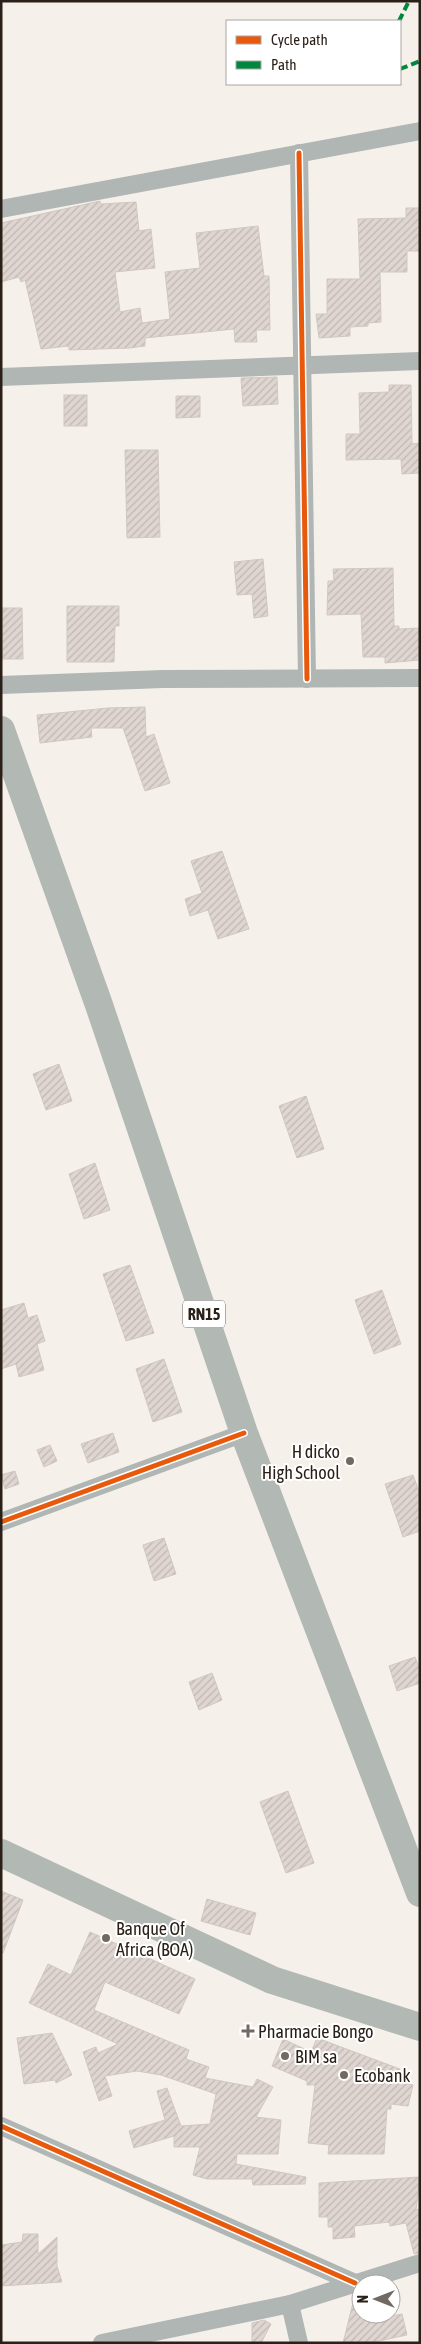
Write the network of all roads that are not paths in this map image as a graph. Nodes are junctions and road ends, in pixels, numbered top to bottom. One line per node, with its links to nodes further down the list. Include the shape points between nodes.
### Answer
1 (420, 130): 2 (street)
2 (299, 153): 3 (street); 5 (street)
3 (1, 209)
4 (420, 362): 5 (street)
5 (301, 365): 6 (street); 8 (street)
6 (1, 378)
7 (420, 678): 8 (street)
8 (307, 679): 9 (street, via 163,679)
9 (1, 686)
10 (1, 730): 11 (main road, RN15, via 102,1014)
11 (244, 1433): 12 (street); 14 (main road, RN15)
12 (1, 1522)
13 (1, 1853): 15 (main road, via 272,1980)
14 (420, 1893)
15 (420, 2027)
16 (1, 2126): 19 (street)
17 (420, 2263): 18 (street)
18 (384, 2274)
19 (351, 2281)
20 (351, 2284): 21 (street)
21 (290, 2304): 22 (street); 23 (street)
22 (102, 2343)
23 (299, 2343)

